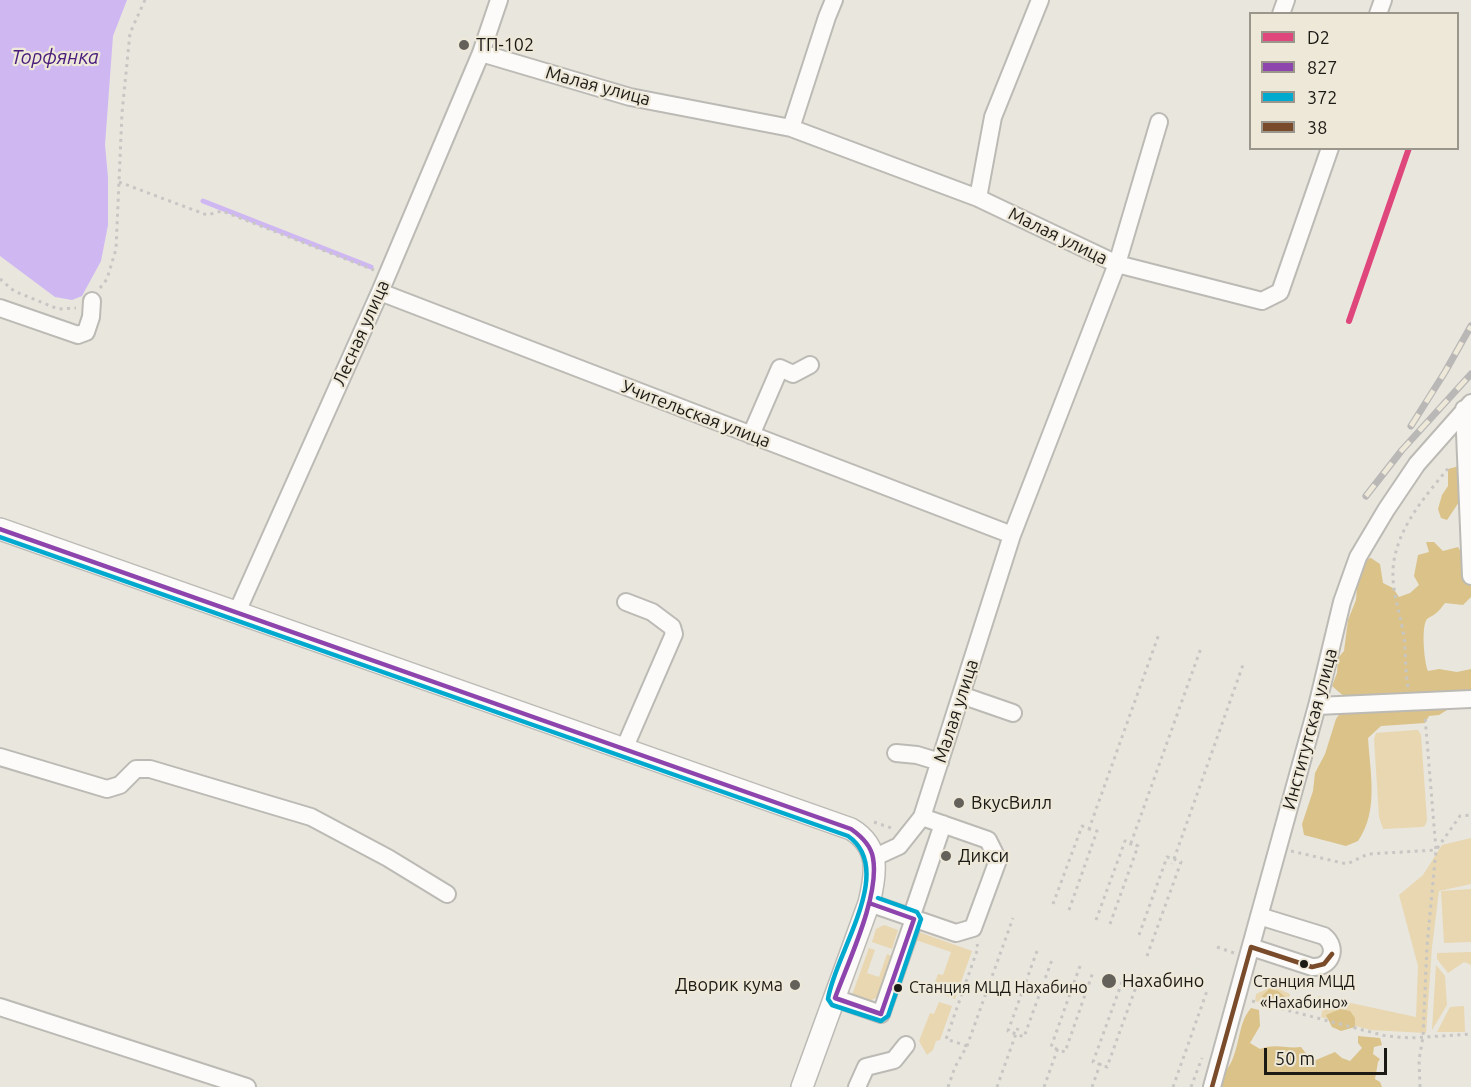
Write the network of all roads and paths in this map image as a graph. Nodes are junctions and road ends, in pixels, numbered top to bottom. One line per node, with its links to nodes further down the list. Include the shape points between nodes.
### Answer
1 (145, 0): 9 (path, via 130,33)
2 (499, 0): 5 (street, Лесная улица)
3 (834, 0): 7 (street)
4 (1040, 0): 10 (street, via 993,117)
5 (481, 53): 7 (street, Малая улица, via 630,97); 12 (street, Лесная улица)
6 (1160, 122): 11 (street)
7 (791, 128): 10 (street, Малая улица)
8 (1329, 150): 11 (street, via 1280,292 1262,301)
9 (119, 182): 12 (path, via 207,215 222,211); 15 (path, via 116,249 106,279)
10 (978, 198): 11 (street, Малая улица)
11 (1116, 264): 22 (street, Малая улица)
12 (387, 275): 14 (street, Лесная улица)
13 (0, 279): 15 (path, via 14,291 58,309 83,307)
14 (380, 292): 19 (street, Учительская улица); 25 (street, Лесная улица)
15 (92, 301): 16 (street, via 87,332 78,335)
16 (0, 308)
17 (810, 365): 19 (street, via 794,374 780,368)
18 (1468, 406): 20 (street); 31 (street, Институтская улица, via 1417,464 1358,557 1342,602)
19 (751, 435): 22 (street, Учительская улица)
20 (1469, 483): 23 (street)
21 (0, 529): 25 (main road)
22 (1012, 536): 29 (street, Малая улица)
23 (1471, 576)
24 (626, 602): 33 (street, via 652,612 672,627 674,634)
25 (237, 612): 33 (main road)
26 (1159, 634): 40 (path)
27 (1201, 648): 41 (path)
28 (1244, 662): 43 (path)
29 (961, 695): 32 (street); 36 (street, Малая улица)
30 (1471, 699): 31 (street)
31 (1317, 706): 49 (street, Институтская улица)
32 (1013, 713)
33 (624, 749): 42 (main road, via 851,829 862,836)
34 (896, 753): 36 (street, via 917,754)
35 (0, 757): 45 (street, via 107,789 120,785 136,769 150,769 311,817)
36 (940, 762): 38 (street, Малая улица)
37 (1471, 816): 71 (path, via 1461,816 1436,850)
38 (922, 817): 39 (street); 42 (street, Малая улица, via 899,846)
39 (943, 824): 51 (street); 54 (street, via 988,840 998,860)
40 (1089, 830): 47 (path, via 1082,826); 48 (path, via 1097,831)
41 (1130, 845): 52 (path, via 1125,841); 53 (path, via 1138,846)
42 (873, 858): 46 (main road, via 874,881)
43 (1174, 859): 44 (path); 55 (path, via 1167,857); 58 (path, via 1180,862)
44 (1172, 864)
45 (447, 894)
46 (868, 903): 51 (street); 65 (main road)
47 (1053, 904)
48 (1070, 910)
49 (1259, 916): 56 (street, Институтская улица); 56 (street, via 1324,936 1331,944 1332,954 1322,966 1312,967)
50 (1013, 918): 74 (path)
51 (913, 919): 54 (street, via 956,933); 65 (street, via 881,1014)
52 (1096, 920)
53 (1110, 924)
54 (973, 928): 74 (path, via 978,948 946,1039)
55 (1139, 935)
56 (1251, 947): 86 (street, Институтская улица)
57 (1037, 951): 69 (path, via 1008,1031)
58 (1147, 956)
59 (1053, 957): 69 (path, via 1024,1037)
60 (1080, 966): 75 (path, via 1051,1047)
61 (1093, 972): 75 (path, via 1065,1052)
62 (1141, 973): 77 (path, via 1107,1067)
63 (1122, 982): 77 (path, via 1093,1062)
64 (1208, 988): 85 (path)
65 (835, 998): 79 (main road)
66 (1246, 999): 71 (path, via 1386,1036)
67 (0, 1007): 78 (street)
68 (1018, 1028): 69 (path)
69 (1016, 1034): 82 (path)
70 (1471, 1034): 71 (path)
71 (1423, 1037): 87 (path)
72 (1059, 1044): 75 (path)
73 (906, 1045): 80 (street, via 894,1060 866,1067)
74 (967, 1046): 81 (path)
75 (1058, 1050): 83 (path)
76 (1102, 1059): 77 (path)
77 (1100, 1065): 84 (path)
78 (247, 1087)
79 (802, 1087)
80 (857, 1087)
81 (948, 1087)
82 (997, 1087)
83 (1044, 1087)
84 (1092, 1087)
85 (1173, 1087)
86 (1212, 1087)
87 (1420, 1087)

